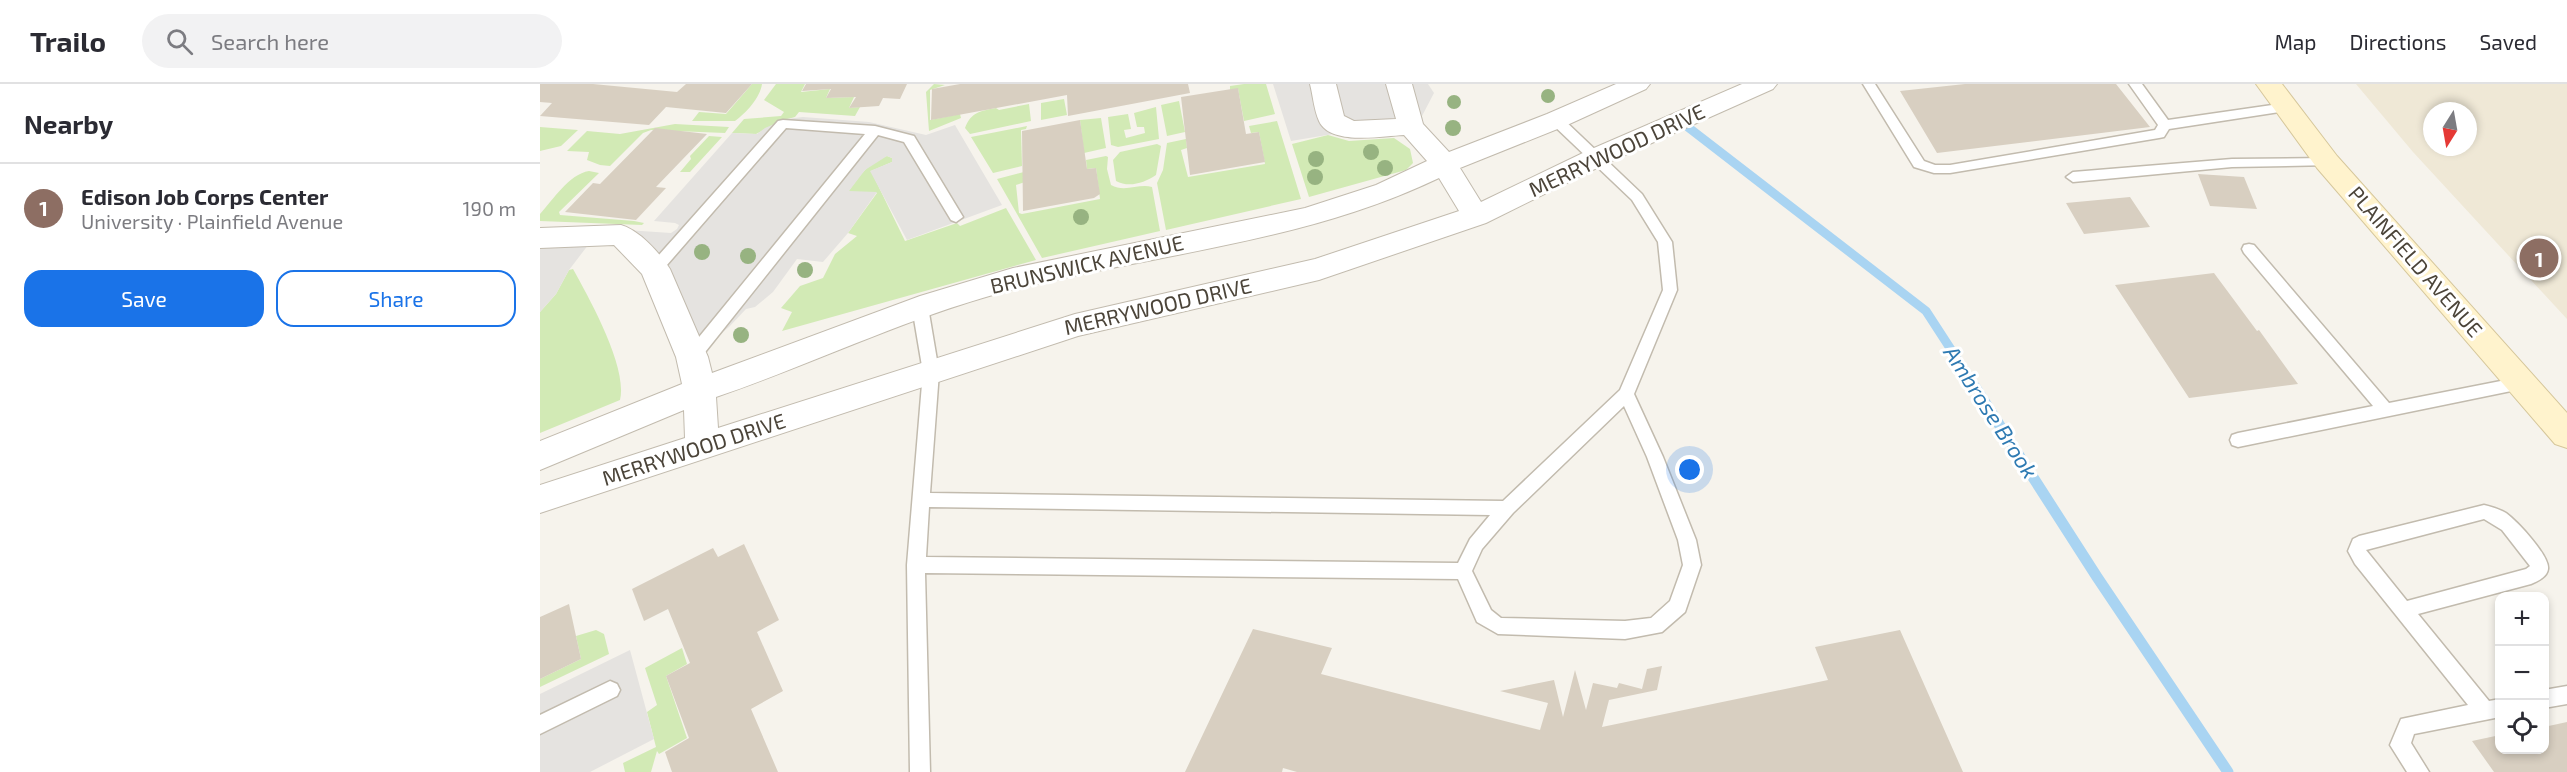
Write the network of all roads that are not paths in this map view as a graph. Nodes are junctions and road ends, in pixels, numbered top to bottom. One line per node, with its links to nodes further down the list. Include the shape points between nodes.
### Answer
1 (1323, 84): 11 (street, via 1332,121 1350,130)
2 (1399, 84): 11 (street)
3 (1637, 84): 9 (street, BRUNSWICK AVENUE)
4 (1764, 84): 7 (street, MERRYWOOD DRIVE)
5 (1869, 84): 10 (lane, via 1919,164 1934,169 2159,134)
6 (2135, 84): 10 (lane)
7 (1721, 92): 13 (street, MERRYWOOD DRIVE)
8 (2278, 96): 10 (lane); 14 (main road, PLAINFIELD AVENUE)
9 (1556, 120): 13 (lane); 15 (street, BRUNSWICK AVENUE)
10 (2165, 125)
11 (1411, 126): 15 (street)
12 (875, 130): 18 (lane, via 909,139); 21 (lane, via 783,124); 23 (lane)
13 (1597, 157): 17 (street, MERRYWOOD DRIVE); 27 (lane, via 1637,197 1665,242 1670,290)
14 (2327, 162): 16 (lane, via 2232,163); 25 (main road, PLAINFIELD AVENUE)
15 (1444, 164): 17 (street); 22 (street, BRUNSWICK AVENUE, via 1386,192 1308,217 1013,279)
16 (2073, 177)
17 (1476, 216): 24 (street, MERRYWOOD DRIVE, via 1319,269 1075,325)
18 (956, 217)
19 (540, 238): 21 (street, via 621,235)
20 (2249, 249): 28 (lane)
21 (655, 269): 23 (street)
22 (920, 307): 24 (lane); 26 (street, BRUNSWICK AVENUE)
23 (692, 357): 26 (street)
24 (931, 372): 31 (street, MERRYWOOD DRIVE); 34 (lane)
25 (2521, 383): 28 (lane); 29 (main road, PLAINFIELD AVENUE)
26 (700, 390): 31 (street); 32 (street, BRUNSWICK AVENUE)
27 (1626, 394): 35 (lane); 37 (lane, via 1687,540 1692,565 1678,606 1655,626 1625,630 1498,626 1484,616)
28 (2386, 411): 30 (lane)
29 (2567, 435)
30 (2238, 440)
31 (702, 448): 33 (street, MERRYWOOD DRIVE)
32 (540, 456)
33 (540, 499)
34 (921, 500): 35 (lane); 36 (lane)
35 (1507, 508): 37 (lane, via 1476,544)
36 (916, 565): 37 (lane); 44 (lane)
37 (1463, 571)
38 (2403, 610): 38 (lane, via 2531,576 2539,570 2539,563 2505,522 2484,512 2359,544 2361,558); 42 (lane)
39 (610, 690): 43 (lane)
40 (2567, 695): 41 (lane)
41 (2549, 698)
42 (2492, 709): 45 (lane, via 2408,726 2400,745)
43 (540, 725)
44 (920, 772)
45 (2419, 772)

